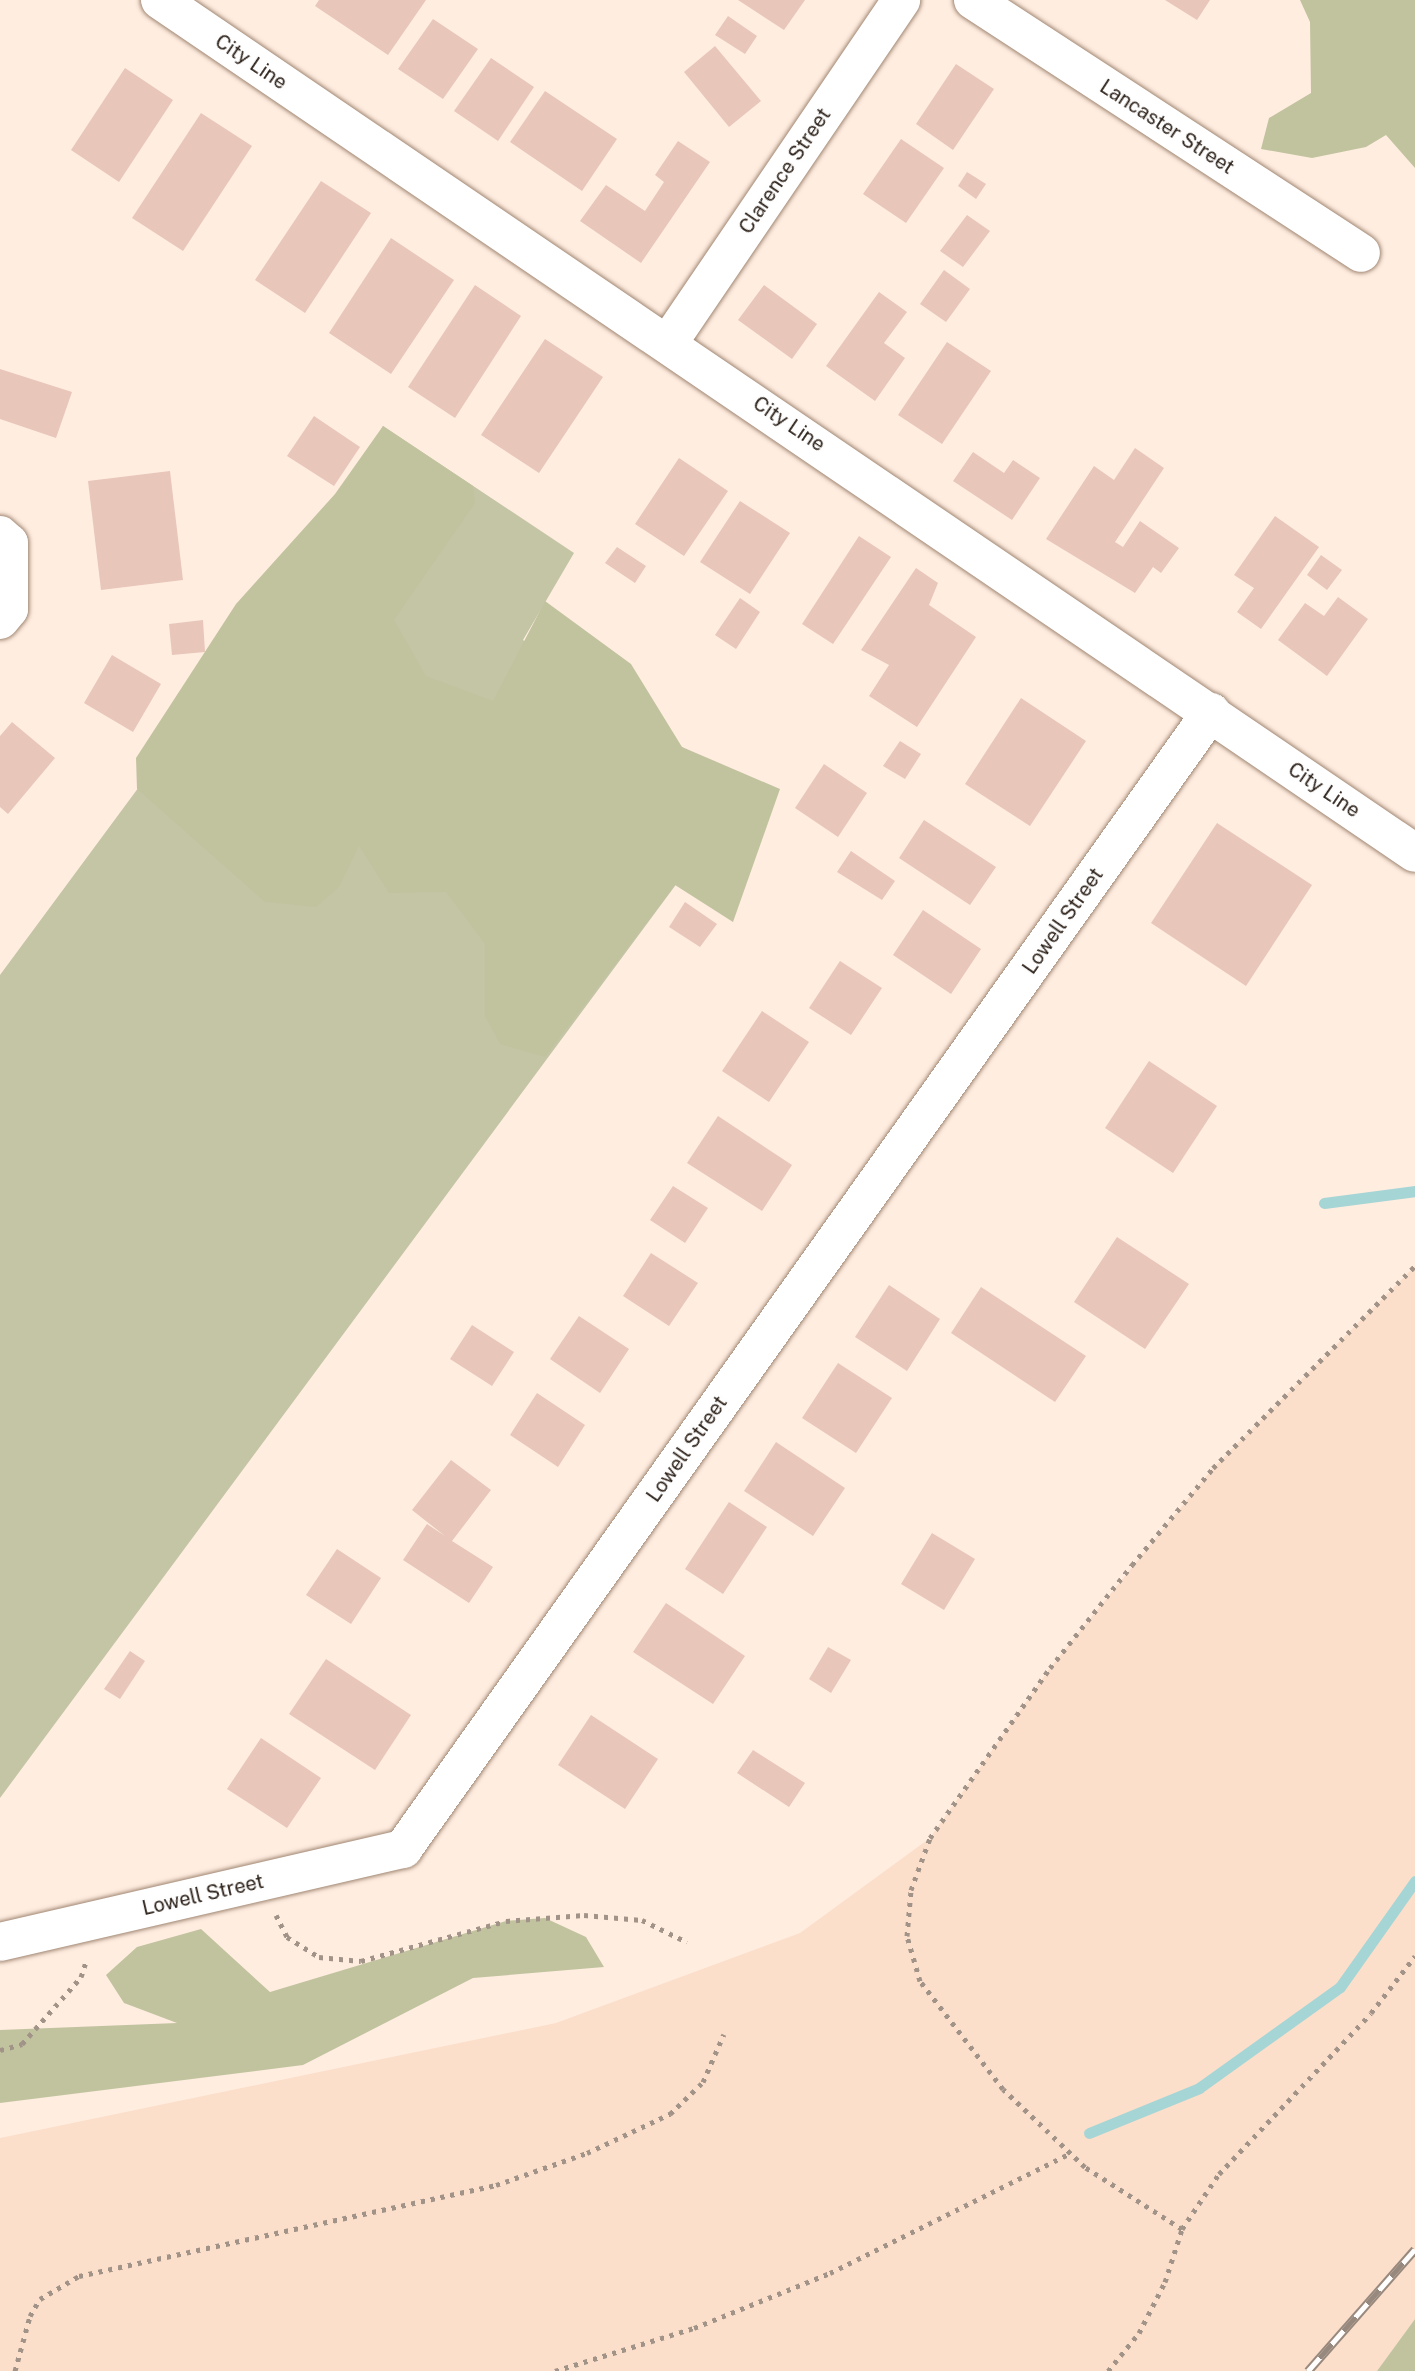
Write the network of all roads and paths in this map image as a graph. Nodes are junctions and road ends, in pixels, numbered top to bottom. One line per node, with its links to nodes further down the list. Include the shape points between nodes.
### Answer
1 (160, 0): 5 (street, City Line)
2 (901, 0): 5 (street, Clarence Street)
3 (973, 0): 4 (street, Lancaster Street)
4 (1361, 253)
5 (669, 342): 8 (street, City Line)
6 (0, 535): 7 (street, via 9,543 9,609)
7 (0, 620)
8 (1211, 712): 9 (street, City Line); 11 (street, Lowell Street, via 403,1849)
9 (1415, 853)
10 (1415, 1266): 18 (path, via 1203,1480 1050,1668 930,1838 911,1890 907,1936 920,1981 1003,2089)
11 (260, 1882): 12 (street, Lowell Street); 14 (path, via 287,1937 319,1957 361,1961 506,1921 584,1915 642,1920)
12 (98, 1919): 13 (street, Lowell Street); 17 (path, via 81,1977 22,2044)
13 (0, 1942)
14 (687, 1942)
15 (1415, 1956): 19 (path, via 1371,2013 1219,2174)
16 (724, 2034): 20 (path, via 703,2082 670,2114 587,2153 496,2185 79,2276 40,2299)
17 (0, 2050)
18 (1071, 2153): 19 (path); 21 (path, via 830,2273 694,2328)
19 (1182, 2229): 22 (path, via 1165,2282 1139,2333)
20 (15, 2371)
21 (555, 2371)
22 (1108, 2371)

